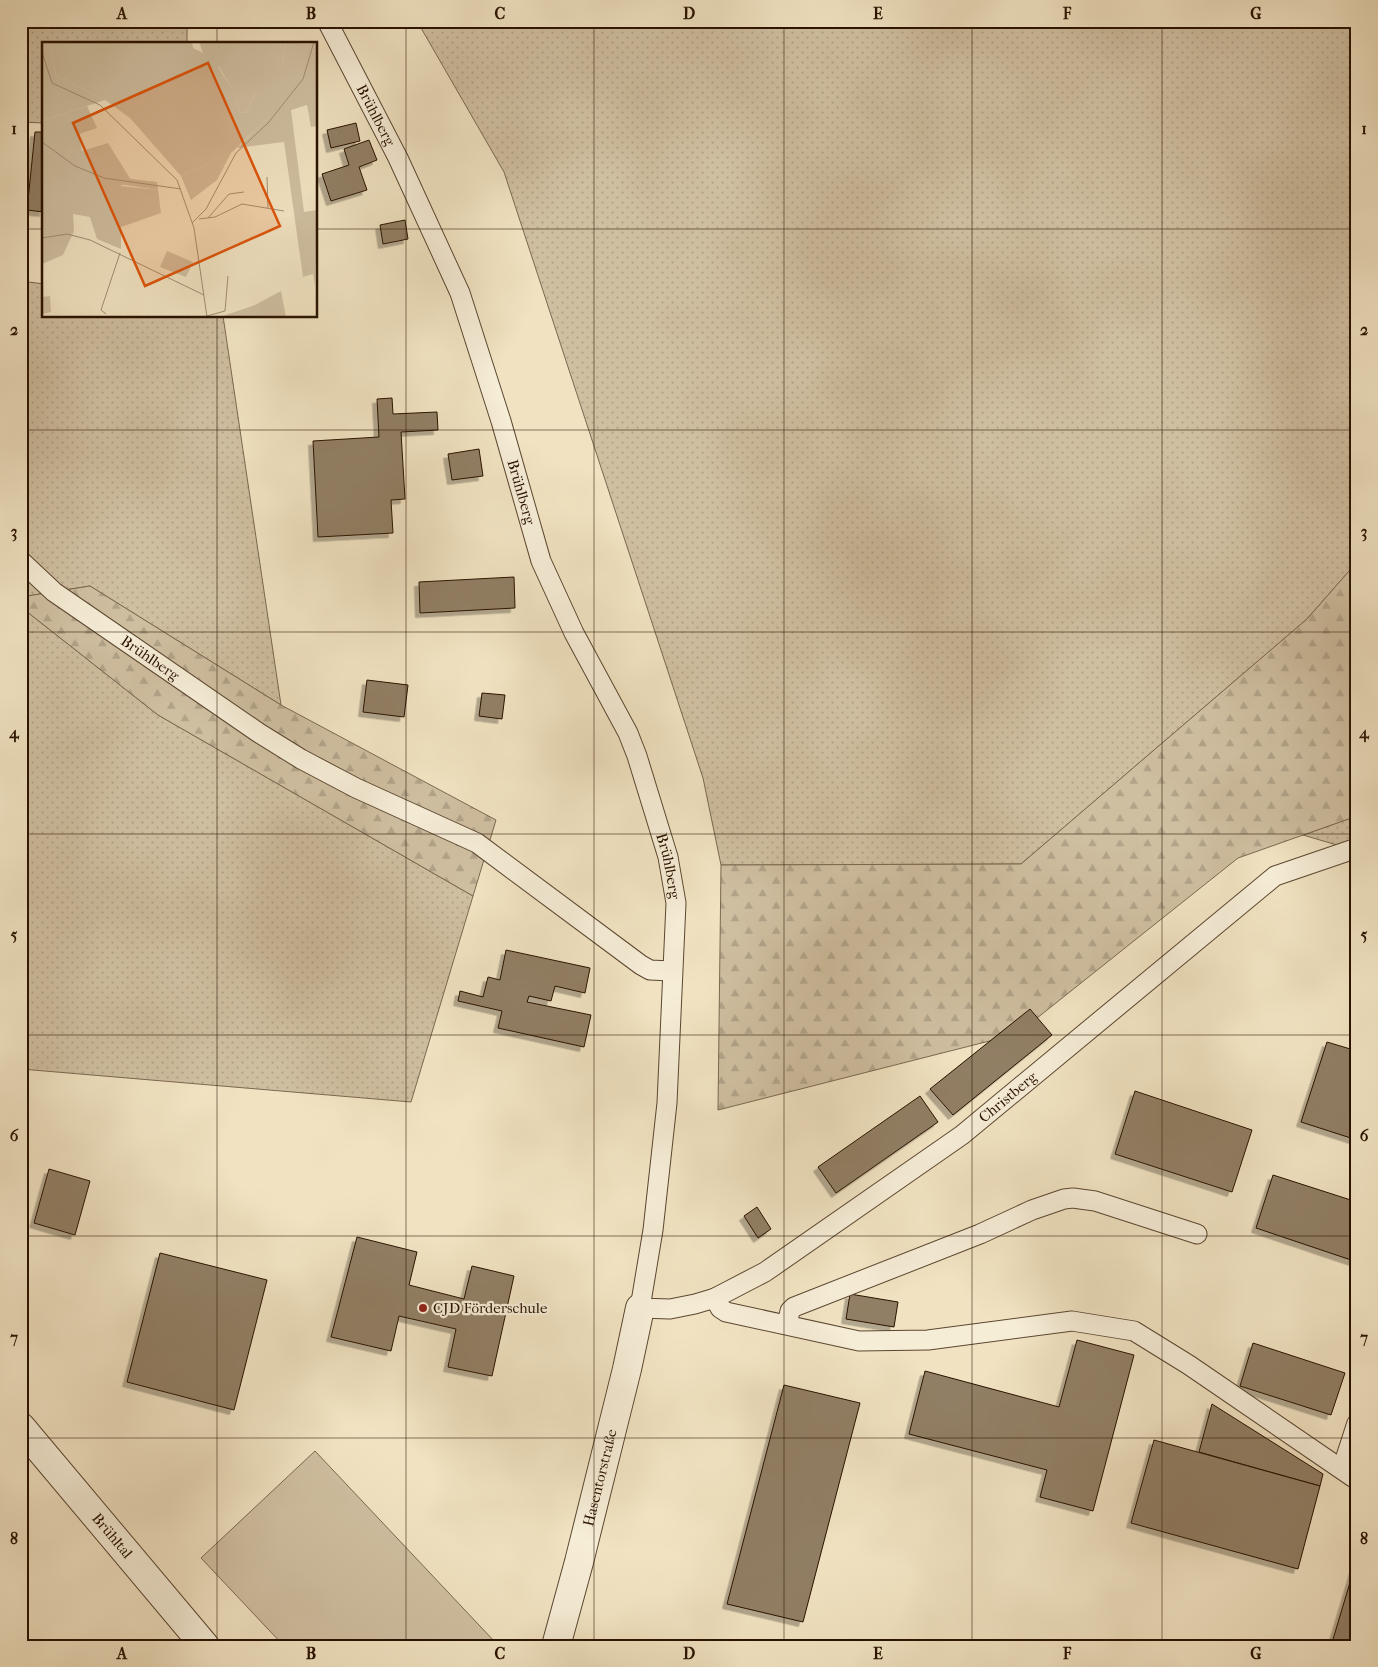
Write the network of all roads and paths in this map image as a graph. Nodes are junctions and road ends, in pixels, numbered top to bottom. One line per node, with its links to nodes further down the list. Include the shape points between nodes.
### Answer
1 (327, 21): 4 (lane, Brühlberg, via 398,158 454,281 469,318 541,561 637,756 674,883 676,909)
2 (21, 560): 4 (lane, Brühlberg, via 54,592 259,733 356,788 477,843 641,965 650,970)
3 (1357, 848): 6 (lane, Christberg, via 1275,876 962,1135 765,1272)
4 (672, 971): 7 (lane, Brühlberg, via 667,1103 653,1230)
5 (1197, 1234): 8 (lane, via 1095,1201 1073,1198 1042,1206 980,1234 794,1306)
6 (715, 1298): 7 (lane, Christberg, via 670,1309); 8 (lane, via 726,1312)
7 (640, 1308): 13 (street, Hasentorstraße, via 628,1368)
8 (786, 1324): 11 (lane, via 859,1341 928,1340 1072,1321 1134,1331)
9 (1357, 1423): 11 (lane)
10 (21, 1427): 12 (street, Brühltal)
11 (1349, 1475)
12 (205, 1646)
13 (556, 1646)

